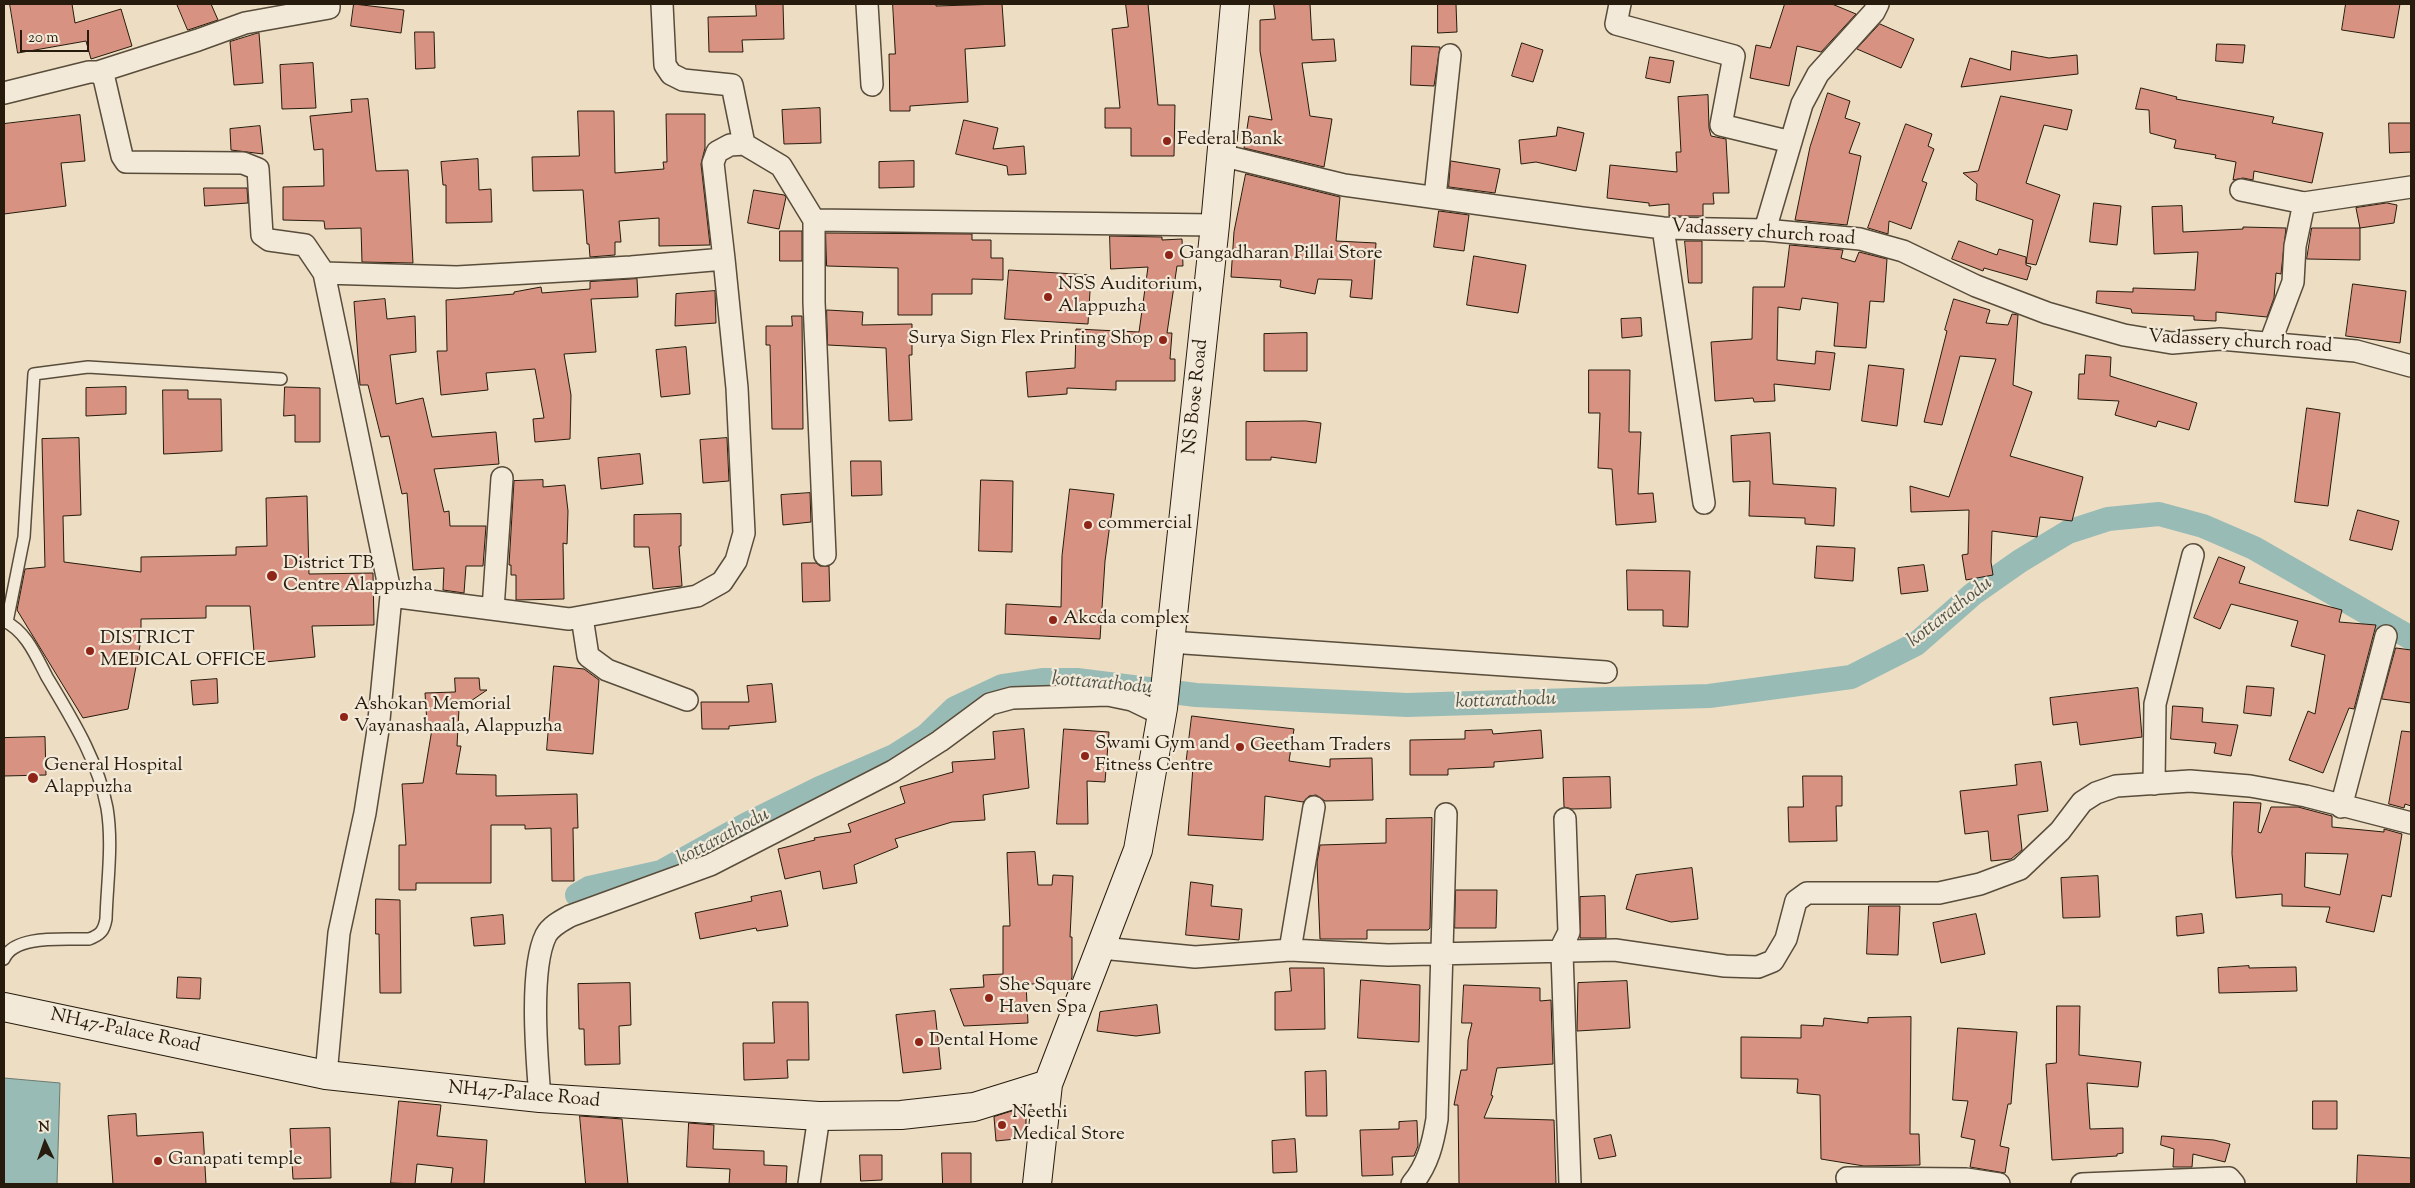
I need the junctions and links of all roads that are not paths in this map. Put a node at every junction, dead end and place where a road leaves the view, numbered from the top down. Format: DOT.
graph roads {
  1 [pos="329,4"];
  2 [pos="662,4"];
  3 [pos="867,4"];
  4 [pos="1235,4"];
  5 [pos="1620,4"];
  6 [pos="1878,4"];
  7 [pos="1450,55"];
  8 [pos="98,72"];
  9 [pos="872,84"];
  10 [pos="4,93"];
  11 [pos="1791,142"];
  12 [pos="744,144"];
  13 [pos="1221,155"];
  14 [pos="2411,187"];
  15 [pos="2241,190"];
  16 [pos="1435,197"];
  17 [pos="2304,203"];
  18 [pos="814,220"];
  19 [pos="1215,225"];
  20 [pos="1663,228"];
  21 [pos="1765,230"];
  22 [pos="724,259"];
  23 [pos="324,273"];
  24 [pos="2270,343"];
  25 [pos="2411,366"];
  26 [pos="281,379"];
  27 [pos="502,478"];
  28 [pos="1704,502"];
  29 [pos="825,555"];
  30 [pos="2193,556"];
  31 [pos="391,596"];
  32 [pos="493,609"];
  33 [pos="582,617"];
  34 [pos="5,621"];
  35 [pos="2386,636"];
  36 [pos="1170,642"];
  37 [pos="1606,672"];
  38 [pos="687,700"];
  39 [pos="1162,711"];
  40 [pos="2154,784"];
  41 [pos="1314,807"];
  42 [pos="2341,807"];
  43 [pos="1446,814"];
  44 [pos="1565,819"];
  45 [pos="2411,823"];
  46 [pos="1101,948"];
  47 [pos="1290,950"];
  48 [pos="1441,952"];
  49 [pos="1561,952"];
  50 [pos="4,959"];
  51 [pos="4,1007"];
  52 [pos="326,1076"];
  53 [pos="1048,1084"];
  54 [pos="540,1098"];
  55 [pos="819,1116"];
  56 [pos="1847,1178"];
  57 [pos="809,1184"];
  58 [pos="1037,1184"];
  59 [pos="1412,1184"];
  60 [pos="1570,1184"];
  61 [pos="1999,1184"];
  62 [pos="2082,1184"];
  63 [pos="2234,1184"];
  1 -- 8 [label="street"];
  2 -- 12 [label="street"];
  3 -- 9 [label="street"];
  4 -- 13 [label="main road, NS Bose Road"];
  5 -- 11 [label="street"];
  6 -- 11 [label="street"];
  7 -- 16 [label="street"];
  8 -- 10 [label="street"];
  8 -- 23 [label="street"];
  11 -- 21 [label="street"];
  12 -- 18 [label="street"];
  12 -- 22 [label="street"];
  13 -- 16 [label="street, Vadassery church road"];
  13 -- 19 [label="main road, NS Bose Road"];
  14 -- 17 [label="street"];
  15 -- 17 [label="street"];
  16 -- 20 [label="street, Vadassery church road"];
  17 -- 24 [label="street"];
  18 -- 19 [label="street"];
  18 -- 29 [label="street"];
  19 -- 36 [label="main road, NS Bose Road"];
  20 -- 21 [label="street, Vadassery church road"];
  20 -- 28 [label="street"];
  21 -- 24 [label="street, Vadassery church road"];
  22 -- 23 [label="street"];
  22 -- 33 [label="street"];
  23 -- 31 [label="street"];
  24 -- 25 [label="street, Vadassery church road"];
  26 -- 34 [label="lane"];
  27 -- 32 [label="street"];
  30 -- 40 [label="street"];
  31 -- 32 [label="street"];
  31 -- 52 [label="street"];
  32 -- 33 [label="street"];
  33 -- 38 [label="street"];
  34 -- 50 [label="lane"];
  35 -- 42 [label="street"];
  36 -- 37 [label="street"];
  36 -- 39 [label="main road, NS Bose Road"];
  39 -- 46 [label="main road, NS Bose Road"];
  39 -- 54 [label="street"];
  40 -- 42 [label="street"];
  40 -- 49 [label="street"];
  41 -- 47 [label="street"];
  42 -- 45 [label="street"];
  43 -- 48 [label="street"];
  44 -- 49 [label="street"];
  46 -- 47 [label="street"];
  46 -- 53 [label="main road, NS Bose Road"];
  47 -- 48 [label="street"];
  48 -- 49 [label="street"];
  48 -- 59 [label="street"];
  49 -- 60 [label="street"];
  51 -- 52 [label="main road, NH47-Palace Road"];
  52 -- 54 [label="main road, NH47-Palace Road"];
  53 -- 55 [label="main road, NH47-Palace Road"];
  53 -- 58 [label="main road, NS Bose Road"];
  54 -- 55 [label="main road, NH47-Palace Road"];
  55 -- 57 [label="street"];
  56 -- 61 [label="street"];
  62 -- 63 [label="street"];
}
